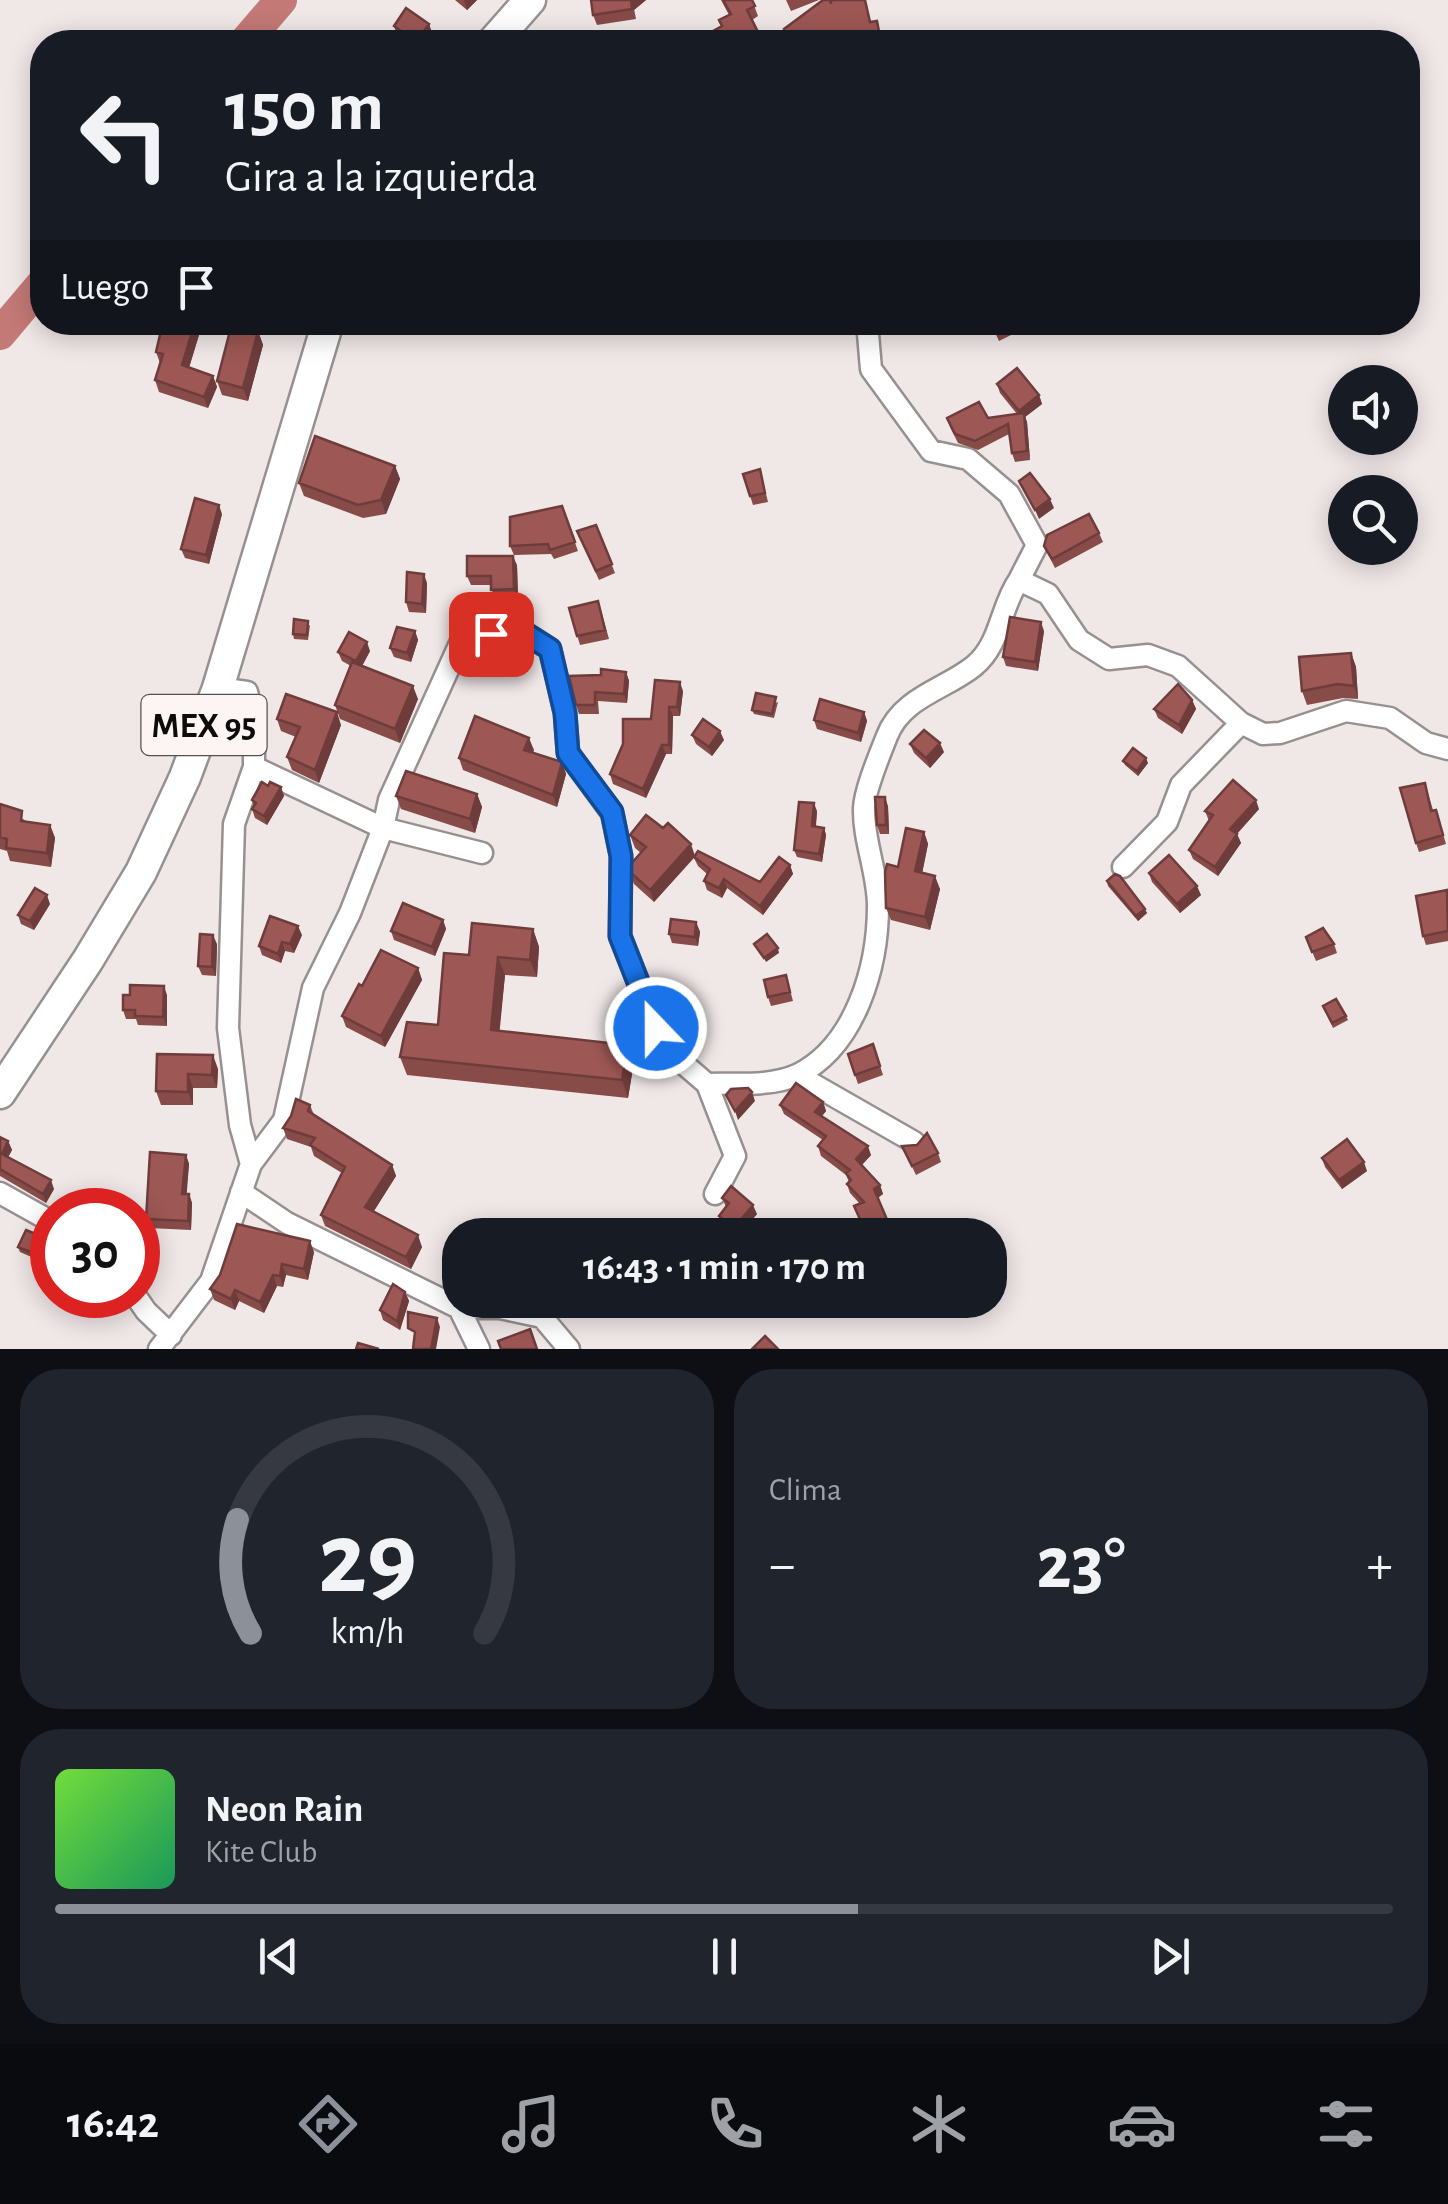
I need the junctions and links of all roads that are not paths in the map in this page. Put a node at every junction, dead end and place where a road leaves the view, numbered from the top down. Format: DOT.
graph roads {
  1 [pos="530,0"];
  2 [pos="504,30"];
  3 [pos="324,335"];
  4 [pos="869,335"];
  5 [pos="1019,580"];
  6 [pos="218,688"];
  7 [pos="1242,723"];
  8 [pos="1447,754"];
  9 [pos="254,766"];
  10 [pos="383,828"];
  11 [pos="482,853"];
  12 [pos="1123,867"];
  13 [pos="798,1074"];
  14 [pos="5,1077"];
  15 [pos="707,1084"];
  16 [pos="914,1142"];
  17 [pos="250,1164"];
  18 [pos="241,1192"];
  19 [pos="716,1194"];
  20 [pos="0,1197"];
  21 [pos="30,1211"];
  22 [pos="442,1300"];
  23 [pos="150,1318"];
  24 [pos="464,1318"];
  25 [pos="542,1318"];
  26 [pos="165,1342"];
  27 [pos="478,1349"];
  28 [pos="569,1349"];
  1 -- 2 [label="main road"];
  3 -- 6 [label="main road, MEX 95"];
  4 -- 5 [label="street"];
  5 -- 7 [label="street"];
  5 -- 13 [label="street"];
  6 -- 9 [label="street"];
  6 -- 14 [label="main road, MEX 95"];
  7 -- 8 [label="street"];
  7 -- 12 [label="street"];
  9 -- 10 [label="street"];
  9 -- 17 [label="street"];
  10 -- 11 [label="street"];
  10 -- 15 [label="street"];
  10 -- 17 [label="street"];
  13 -- 15 [label="street"];
  13 -- 16 [label="street"];
  15 -- 19 [label="street"];
  17 -- 18 [label="street"];
  18 -- 22 [label="street"];
  18 -- 26 [label="street"];
  20 -- 21 [label="street"];
  23 -- 26 [label="street"];
  24 -- 27 [label="street"];
  25 -- 28 [label="street"];
}
